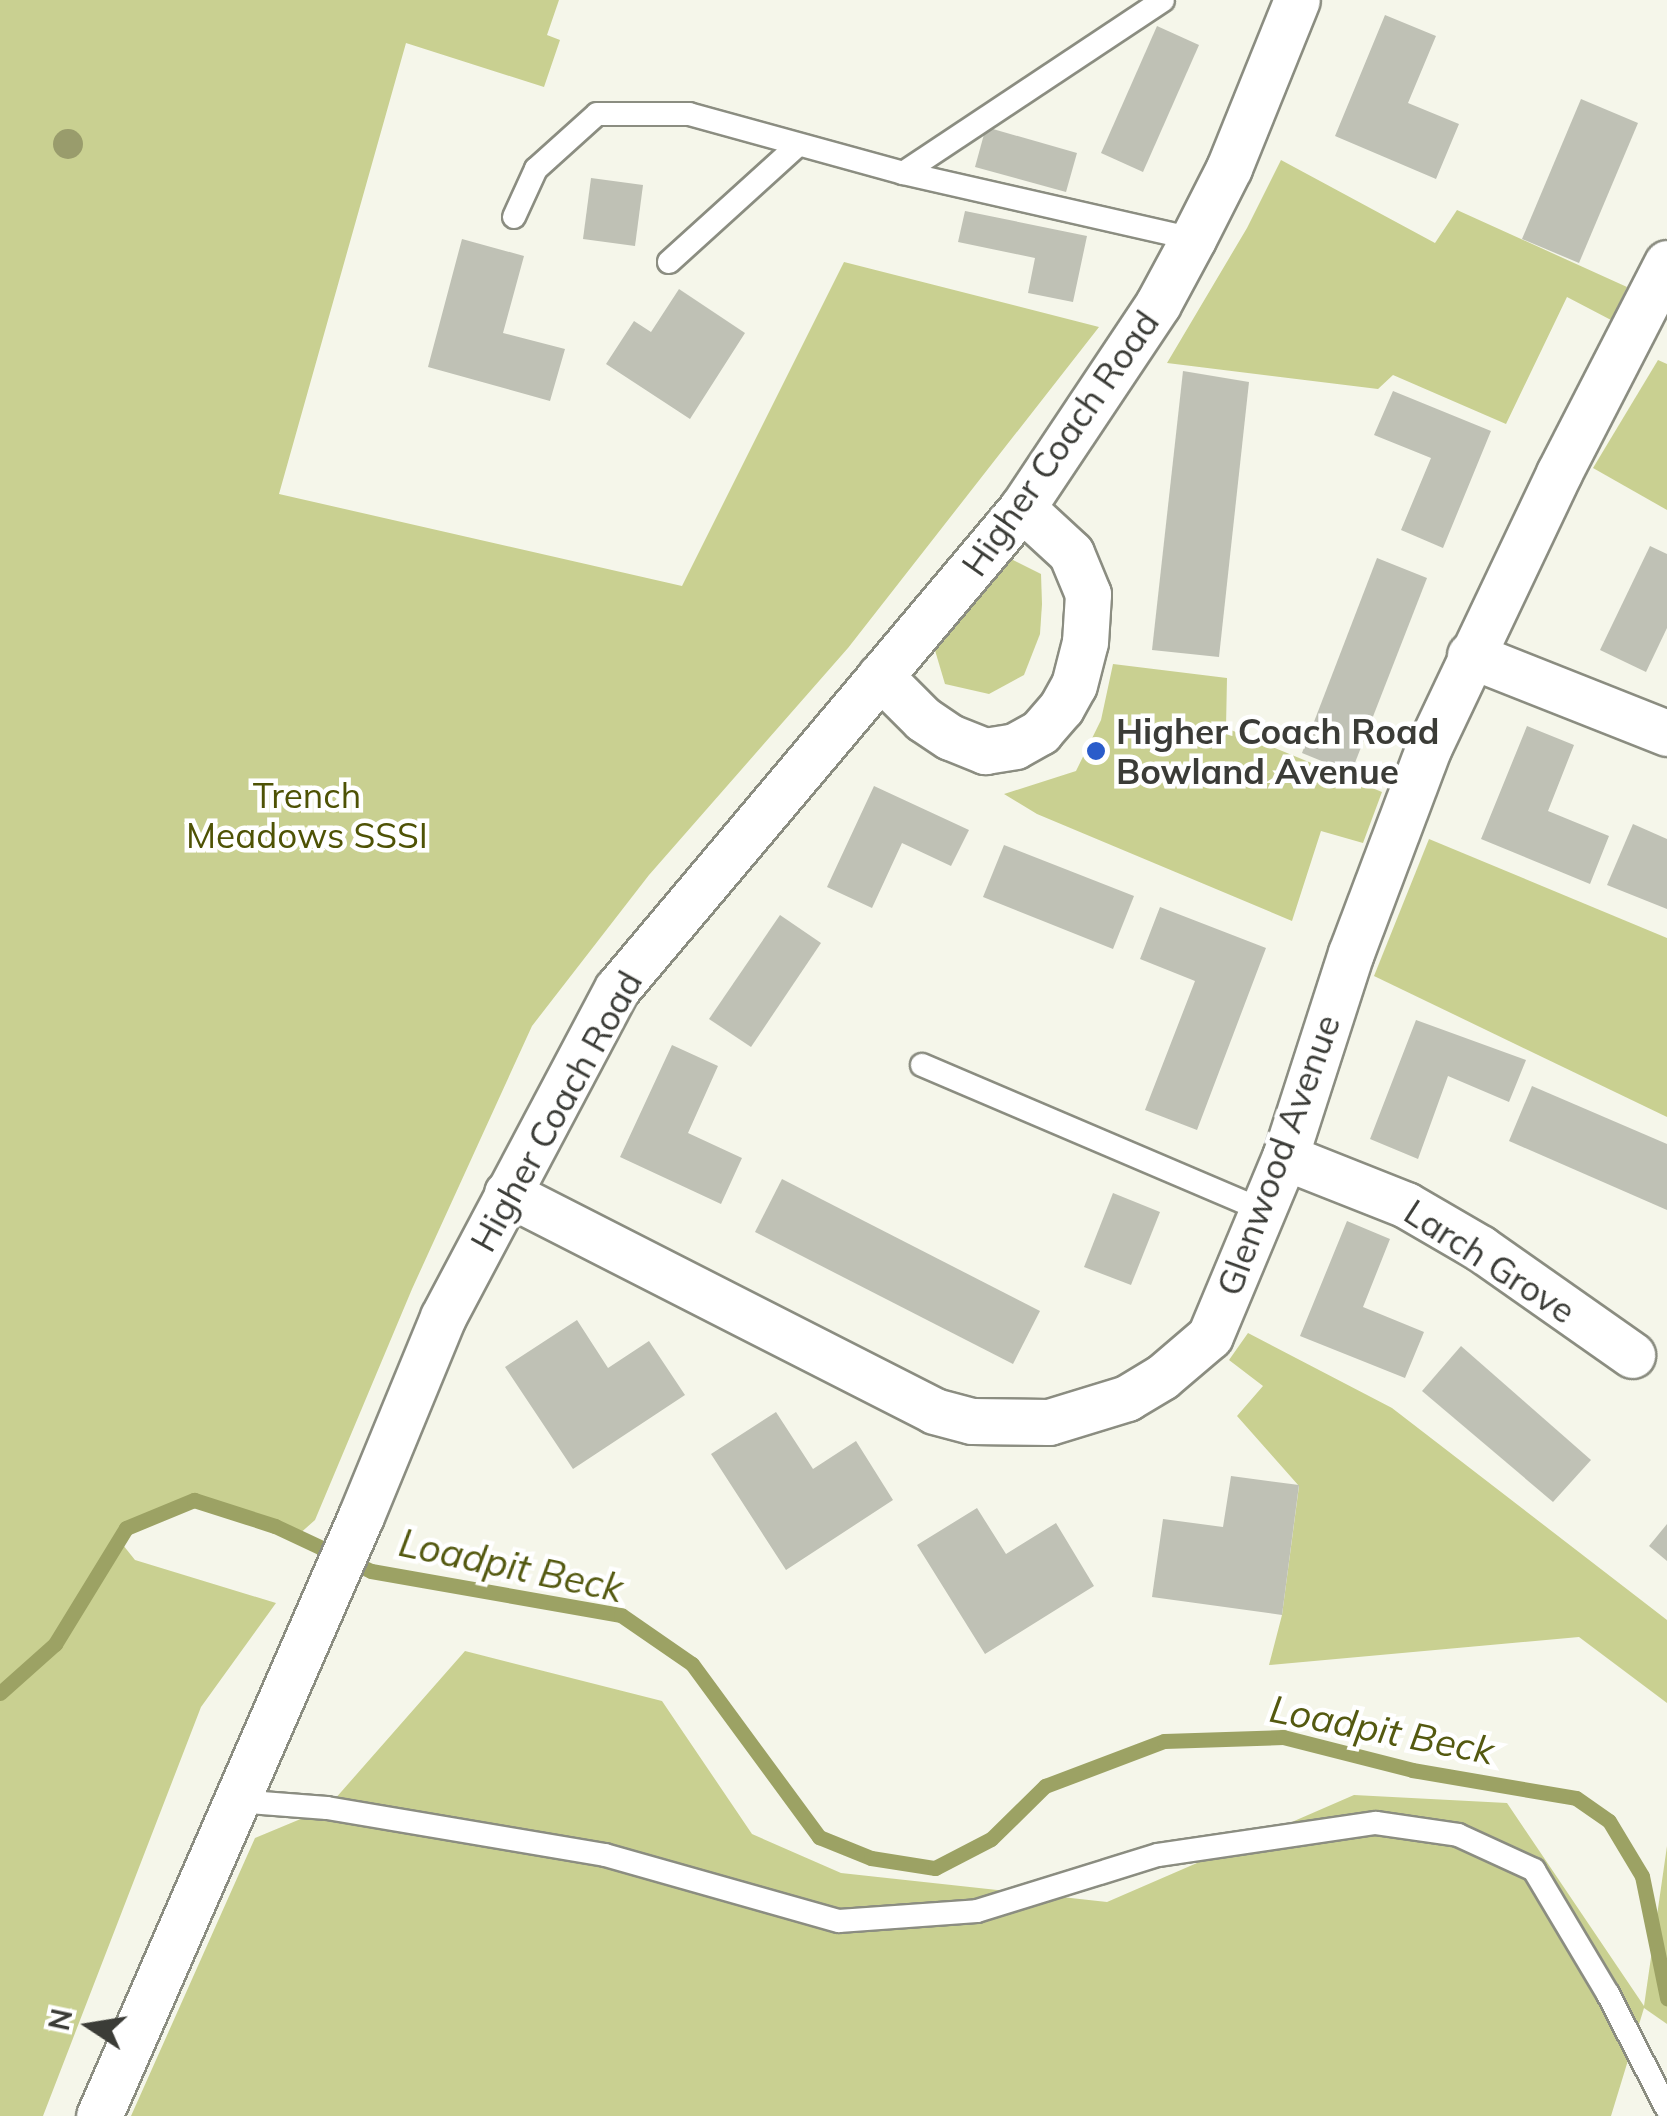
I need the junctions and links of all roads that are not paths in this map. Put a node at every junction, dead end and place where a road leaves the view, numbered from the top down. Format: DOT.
graph roads {
  1 [pos="1163,0"];
  2 [pos="1298,0"];
  3 [pos="798,145"];
  4 [pos="904,172"];
  5 [pos="514,217"];
  6 [pos="1193,240"];
  7 [pos="669,262"];
  8 [pos="1667,263"];
  9 [pos="1022,508"];
  10 [pos="1470,655"];
  11 [pos="880,676"];
  12 [pos="1667,733"];
  13 [pos="922,1065"];
  14 [pos="1285,1157"];
  15 [pos="506,1193"];
  16 [pos="1265,1211"];
  17 [pos="1632,1355"];
  18 [pos="236,1801"];
  19 [pos="1667,2109"];
  20 [pos="99,2116"];
  1 -- 4 [label="lane"];
  2 -- 6 [label="street, Higher Coach Road"];
  3 -- 4 [label="lane"];
  3 -- 5 [label="lane"];
  3 -- 7 [label="lane"];
  4 -- 6 [label="lane"];
  6 -- 9 [label="street, Higher Coach Road"];
  8 -- 10 [label="street, Glenwood Avenue"];
  9 -- 11 [label="street, Higher Coach Road"];
  9 -- 11 [label="street"];
  10 -- 12 [label="street"];
  10 -- 14 [label="street, Glenwood Avenue"];
  11 -- 15 [label="street, Higher Coach Road"];
  13 -- 16 [label="lane"];
  14 -- 16 [label="street, Glenwood Avenue"];
  14 -- 17 [label="street, Larch Grove"];
  15 -- 16 [label="street, Glenwood Avenue"];
  15 -- 18 [label="street, Higher Coach Road"];
  18 -- 19 [label="lane"];
  18 -- 20 [label="street, Higher Coach Road"];
}
